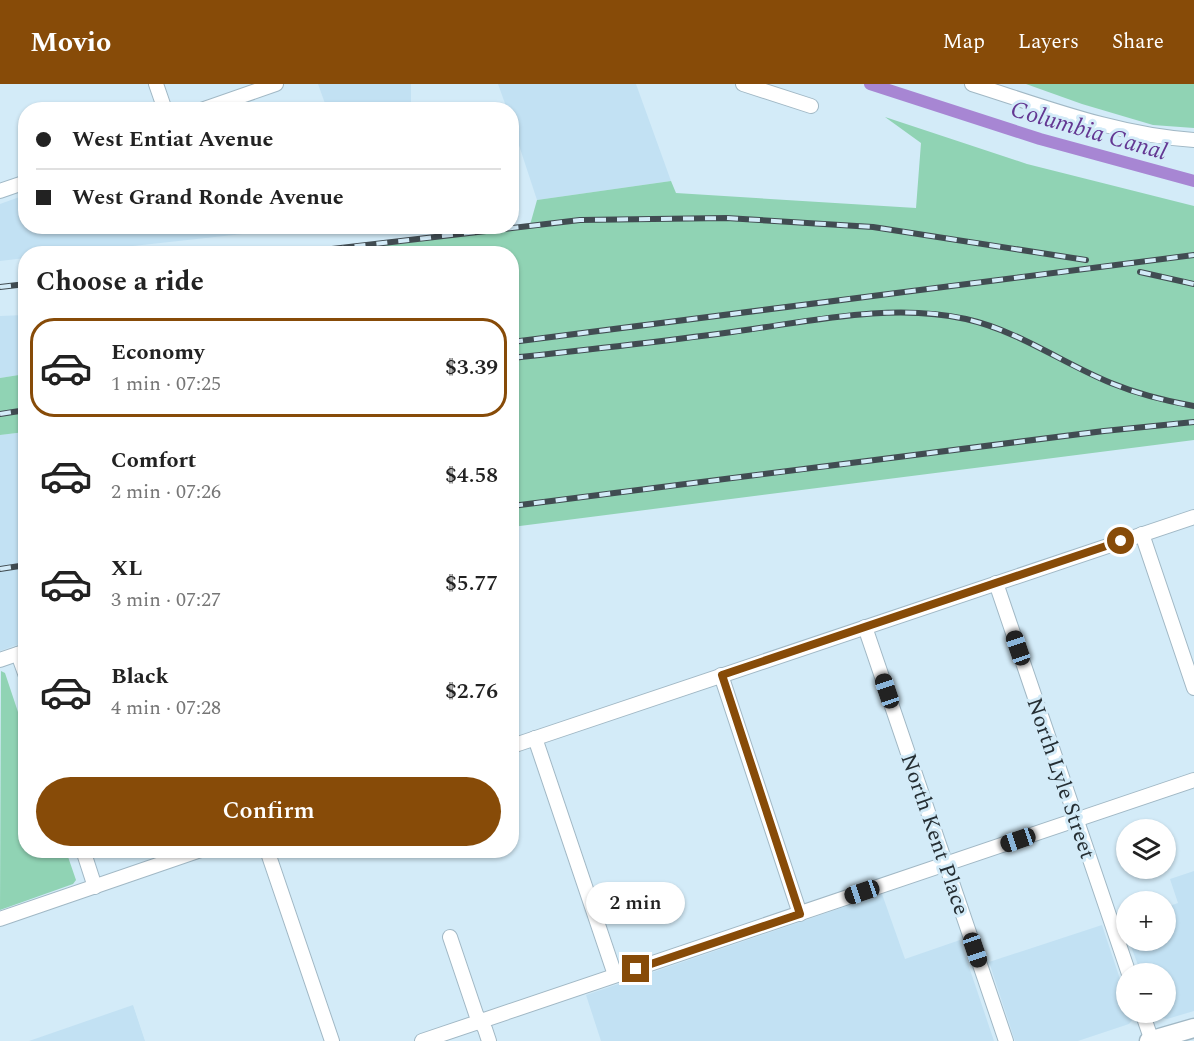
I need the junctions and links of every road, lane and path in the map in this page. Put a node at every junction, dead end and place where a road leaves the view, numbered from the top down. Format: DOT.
graph roads {
  1 [pos="156,84"];
  2 [pos="276,84"];
  3 [pos="743,84"];
  4 [pos="972,84"];
  5 [pos="162,102"];
  6 [pos="224,102"];
  7 [pos="811,106"];
  8 [pos="1194,140"];
  9 [pos="18,185"];
  10 [pos="0,191"];
  11 [pos="1194,517"];
  12 [pos="1142,534"];
  13 [pos="996,583"];
  14 [pos="865,627"];
  15 [pos="18,653"];
  16 [pos="0,660"];
  17 [pos="722,675"];
  18 [pos="1194,688"];
  19 [pos="535,738"];
  20 [pos="519,744"];
  21 [pos="1194,780"];
  22 [pos="1077,820"];
  23 [pos="86,858"];
  24 [pos="178,858"];
  25 [pos="270,858"];
  26 [pos="946,864"];
  27 [pos="95,887"];
  28 [pos="800,914"];
  29 [pos="0,919"];
  30 [pos="450,937"];
  31 [pos="1125,963"];
  32 [pos="615,975"];
  33 [pos="480,1022"];
  34 [pos="1145,1023"];
  35 [pos="1194,1028"];
  36 [pos="332,1041"];
  37 [pos="422,1041"];
  38 [pos="489,1041"];
  39 [pos="1006,1041"];
  40 [pos="1151,1041"];
  1 -- 5 [label="street"];
  2 -- 6 [label="street"];
  3 -- 7 [label="street"];
  4 -- 8 [label="street"];
  9 -- 10 [label="street"];
  11 -- 12 [label="street"];
  12 -- 13 [label="street"];
  12 -- 18 [label="street"];
  13 -- 14 [label="street"];
  13 -- 22 [label="street, North Lyle Street"];
  14 -- 17 [label="street"];
  14 -- 26 [label="street, North Kent Place"];
  15 -- 16 [label="street"];
  17 -- 19 [label="street"];
  17 -- 28 [label="street"];
  19 -- 20 [label="street"];
  19 -- 32 [label="street"];
  21 -- 22 [label="street"];
  22 -- 26 [label="street"];
  22 -- 31 [label="street, North Lyle Street"];
  23 -- 27 [label="street"];
  24 -- 27 [label="street"];
  25 -- 36 [label="street"];
  26 -- 28 [label="street"];
  26 -- 39 [label="street, North Kent Place"];
  27 -- 29 [label="street"];
  28 -- 32 [label="street"];
  30 -- 33 [label="street"];
  32 -- 33 [label="street"];
  33 -- 37 [label="street"];
  33 -- 38 [label="street"];
  34 -- 40 [label="street"];
  35 -- 40 [label="main road"];
}
